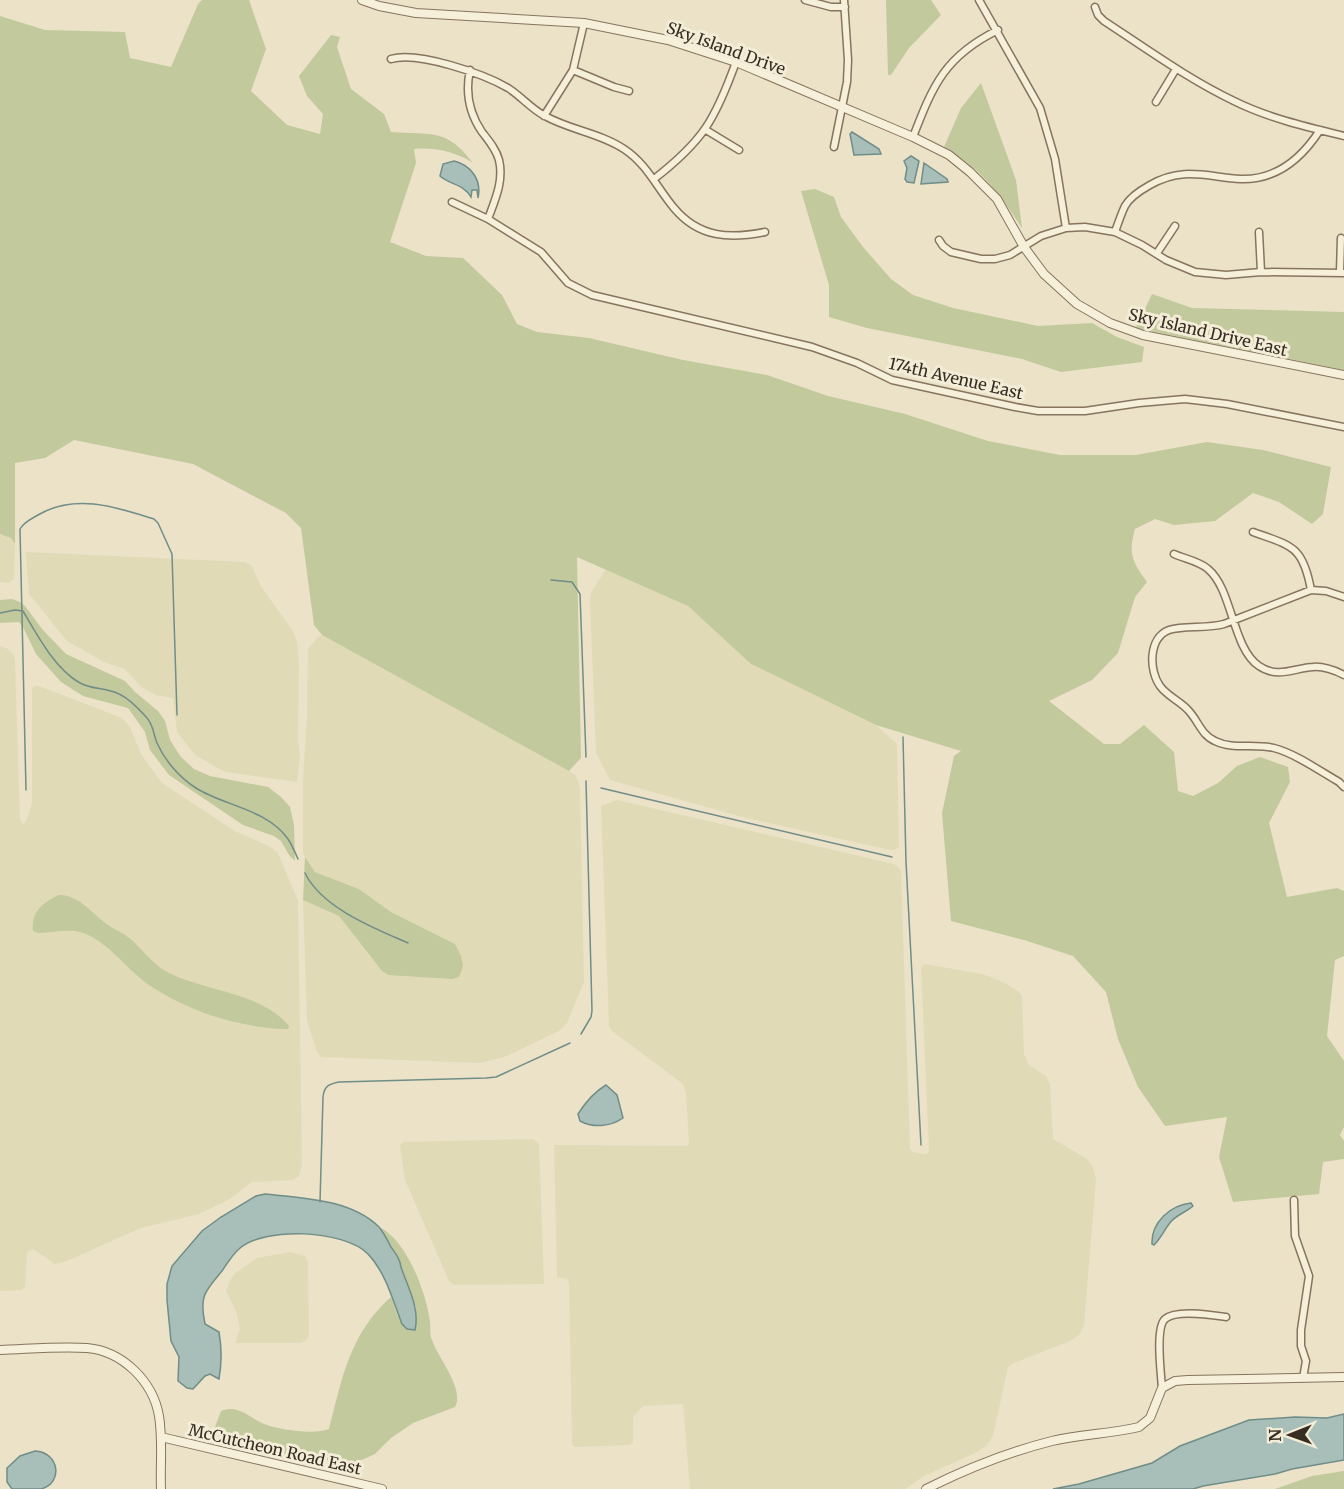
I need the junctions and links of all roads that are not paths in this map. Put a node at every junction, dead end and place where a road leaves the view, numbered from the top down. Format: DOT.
graph roads {
  1 [pos="362,0"];
  2 [pos="805,0"];
  3 [pos="979,0"];
  4 [pos="844,4"];
  5 [pos="1095,7"];
  6 [pos="584,23"];
  7 [pos="998,30"];
  8 [pos="391,59"];
  9 [pos="736,62"];
  10 [pos="1176,69"];
  11 [pos="470,70"];
  12 [pos="573,70"];
  13 [pos="629,91"];
  14 [pos="1156,102"];
  15 [pos="841,108"];
  16 [pos="544,116"];
  17 [pos="706,130"];
  18 [pos="1320,130"];
  19 [pos="1344,136"];
  20 [pos="912,137"];
  21 [pos="834,147"];
  22 [pos="739,150"];
  23 [pos="654,179"];
  24 [pos="452,202"];
  25 [pos="488,219"];
  26 [pos="1175,226"];
  27 [pos="1066,228"];
  28 [pos="765,232"];
  29 [pos="1115,232"];
  30 [pos="1259,232"];
  31 [pos="1341,238"];
  32 [pos="939,240"];
  33 [pos="1024,247"];
  34 [pos="1157,253"];
  35 [pos="1261,272"];
  36 [pos="1342,272"];
  37 [pos="1344,375"];
  38 [pos="1344,427"];
  39 [pos="1254,532"];
  40 [pos="1174,554"];
  41 [pos="1311,590"];
  42 [pos="1344,597"];
  43 [pos="1234,621"];
  44 [pos="1344,675"];
  45 [pos="1344,788"];
  46 [pos="1294,1200"];
  47 [pos="1226,1317"];
  48 [pos="0,1350"];
  49 [pos="1344,1377"];
  50 [pos="1303,1378"];
  51 [pos="1162,1388"];
  52 [pos="161,1437"];
  53 [pos="161,1489"];
  54 [pos="382,1489"];
  55 [pos="926,1489"];
  1 -- 6 [label="street, Sky Island Drive"];
  2 -- 4 [label="street"];
  3 -- 7 [label="street"];
  4 -- 15 [label="street"];
  5 -- 10 [label="street"];
  6 -- 9 [label="street, Sky Island Drive"];
  6 -- 12 [label="street"];
  7 -- 20 [label="street"];
  7 -- 27 [label="street"];
  8 -- 11 [label="street"];
  9 -- 15 [label="street, Sky Island Drive"];
  9 -- 17 [label="street"];
  10 -- 14 [label="street"];
  10 -- 18 [label="street"];
  11 -- 16 [label="street"];
  11 -- 25 [label="street"];
  12 -- 13 [label="street"];
  12 -- 16 [label="street"];
  15 -- 20 [label="street, Sky Island Drive"];
  15 -- 21 [label="street"];
  16 -- 23 [label="street"];
  17 -- 22 [label="street"];
  17 -- 23 [label="street"];
  18 -- 19 [label="street"];
  18 -- 29 [label="street"];
  20 -- 33 [label="street, Sky Island Drive"];
  23 -- 28 [label="street"];
  24 -- 25 [label="street, 174th Avenue East"];
  25 -- 38 [label="street, 174th Avenue East"];
  26 -- 34 [label="street"];
  27 -- 29 [label="street"];
  27 -- 33 [label="street"];
  29 -- 34 [label="street"];
  30 -- 35 [label="street"];
  31 -- 36 [label="street"];
  32 -- 33 [label="street"];
  33 -- 37 [label="street, Sky Island Drive East"];
  34 -- 35 [label="street"];
  35 -- 36 [label="street"];
  39 -- 41 [label="street"];
  40 -- 43 [label="street"];
  41 -- 42 [label="street"];
  41 -- 43 [label="street"];
  43 -- 44 [label="street"];
  43 -- 45 [label="street"];
  46 -- 50 [label="street"];
  47 -- 51 [label="street"];
  48 -- 52 [label="street"];
  49 -- 50 [label="street"];
  50 -- 51 [label="street"];
  51 -- 55 [label="street"];
  52 -- 53 [label="street"];
  52 -- 54 [label="street, McCutcheon Road East"];
}
